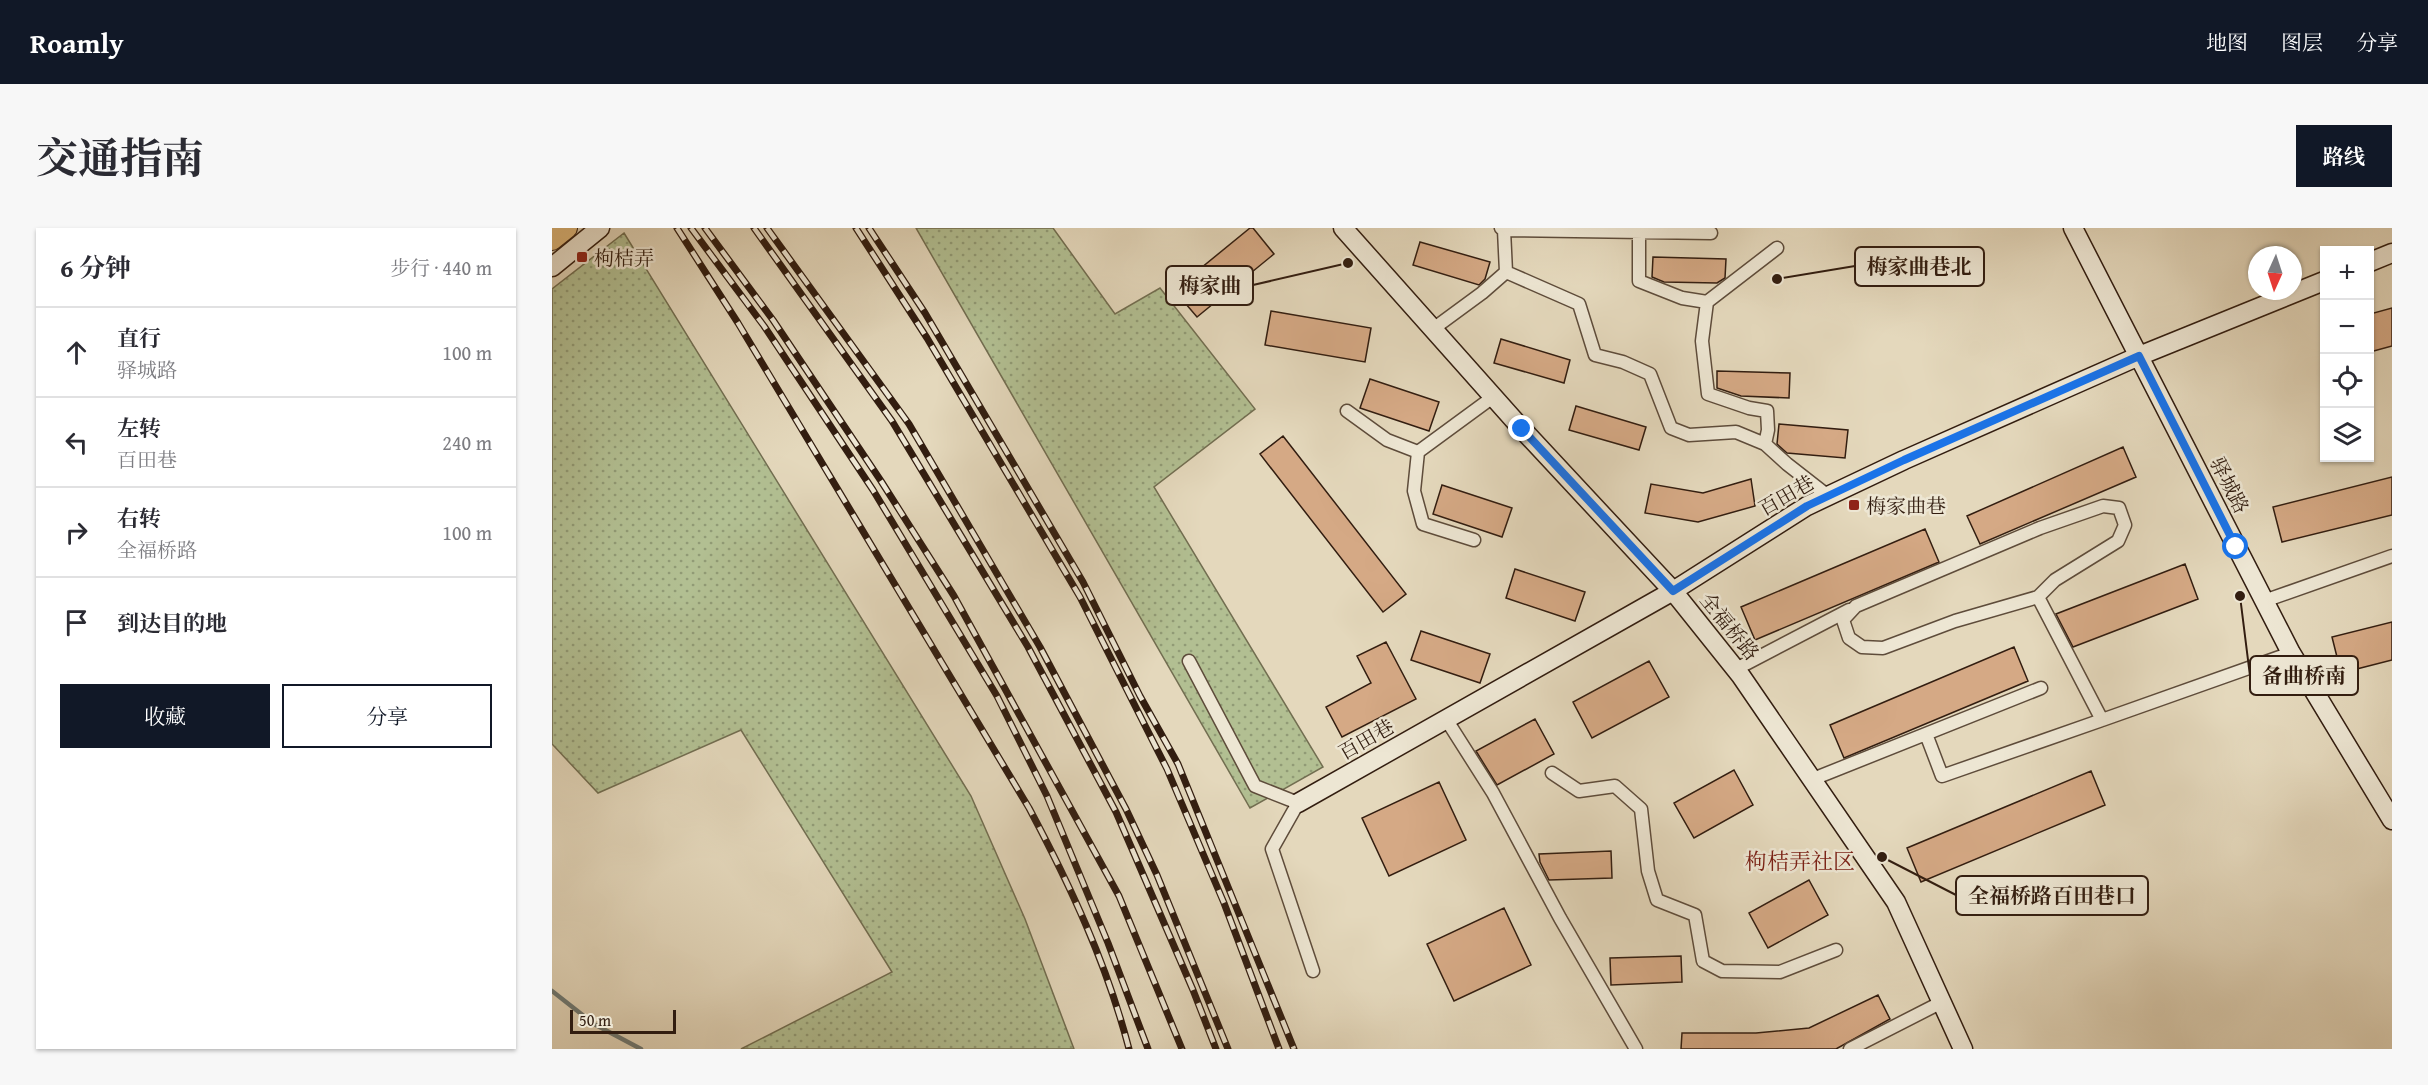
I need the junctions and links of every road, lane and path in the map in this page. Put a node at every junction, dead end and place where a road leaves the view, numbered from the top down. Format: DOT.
graph roads {
  1 [pos="567,228"];
  2 [pos="600,228"];
  3 [pos="1343,228"];
  4 [pos="2073,228"];
  5 [pos="1503,229"];
  6 [pos="1681,230"];
  7 [pos="1639,232"];
  8 [pos="1712,233"];
  9 [pos="552,240"];
  10 [pos="1778,248"];
  11 [pos="2392,253"];
  12 [pos="2374,260"];
  13 [pos="552,267"];
  14 [pos="1506,272"];
  15 [pos="2320,282"];
  16 [pos="1707,302"];
  17 [pos="1433,329"];
  18 [pos="2139,356"];
  19 [pos="1493,397"];
  20 [pos="1347,411"];
  21 [pos="1765,444"];
  22 [pos="1418,452"];
  23 [pos="1828,496"];
  24 [pos="1474,540"];
  25 [pos="2392,556"];
  26 [pos="1673,591"];
  27 [pos="2038,597"];
  28 [pos="2264,601"];
  29 [pos="1856,606"];
  30 [pos="2291,653"];
  31 [pos="1189,661"];
  32 [pos="1736,669"];
  33 [pos="2041,688"];
  34 [pos="1446,719"];
  35 [pos="2102,720"];
  36 [pos="1926,734"];
  37 [pos="1551,773"];
  38 [pos="1813,779"];
  39 [pos="1298,803"];
  40 [pos="2392,820"];
  41 [pos="1836,950"];
  42 [pos="1313,971"];
  43 [pos="1942,1002"];
  44 [pos="1636,1049"];
  45 [pos="1850,1049"];
  46 [pos="1963,1049"];
  1 -- 9 [label="main road"];
  2 -- 13 [label="street"];
  3 -- 17 [label="street, 全福桥路"];
  4 -- 18 [label="street, 驿城路"];
  5 -- 7 [label="street"];
  5 -- 14 [label="street"];
  6 -- 7 [label="street"];
  6 -- 8 [label="street"];
  7 -- 16 [label="street"];
  10 -- 16 [label="street"];
  11 -- 12 [label="street"];
  14 -- 17 [label="street"];
  14 -- 21 [label="street"];
  15 -- 18 [label="street, 百田巷"];
  16 -- 21 [label="street"];
  17 -- 19 [label="street, 全福桥路"];
  18 -- 23 [label="street, 百田巷"];
  18 -- 28 [label="street, 驿城路"];
  19 -- 22 [label="street"];
  19 -- 26 [label="street, 全福桥路"];
  20 -- 22 [label="street"];
  21 -- 23 [label="street"];
  22 -- 24 [label="street"];
  23 -- 26 [label="street, 百田巷"];
  25 -- 28 [label="street"];
  26 -- 32 [label="street, 全福桥路"];
  26 -- 34 [label="street, 百田巷"];
  27 -- 29 [label="street"];
  27 -- 29 [label="street"];
  27 -- 35 [label="street"];
  28 -- 30 [label="street, 驿城路"];
  29 -- 32 [label="street"];
  30 -- 35 [label="street"];
  30 -- 40 [label="street, 驿城路"];
  31 -- 39 [label="street"];
  32 -- 38 [label="street, 全福桥路"];
  33 -- 36 [label="street"];
  34 -- 39 [label="street, 百田巷"];
  34 -- 44 [label="street"];
  35 -- 36 [label="street"];
  36 -- 38 [label="street"];
  37 -- 41 [label="street"];
  38 -- 43 [label="street, 全福桥路"];
  39 -- 42 [label="street"];
  43 -- 45 [label="street"];
  43 -- 46 [label="street, 全福桥路"];
}
